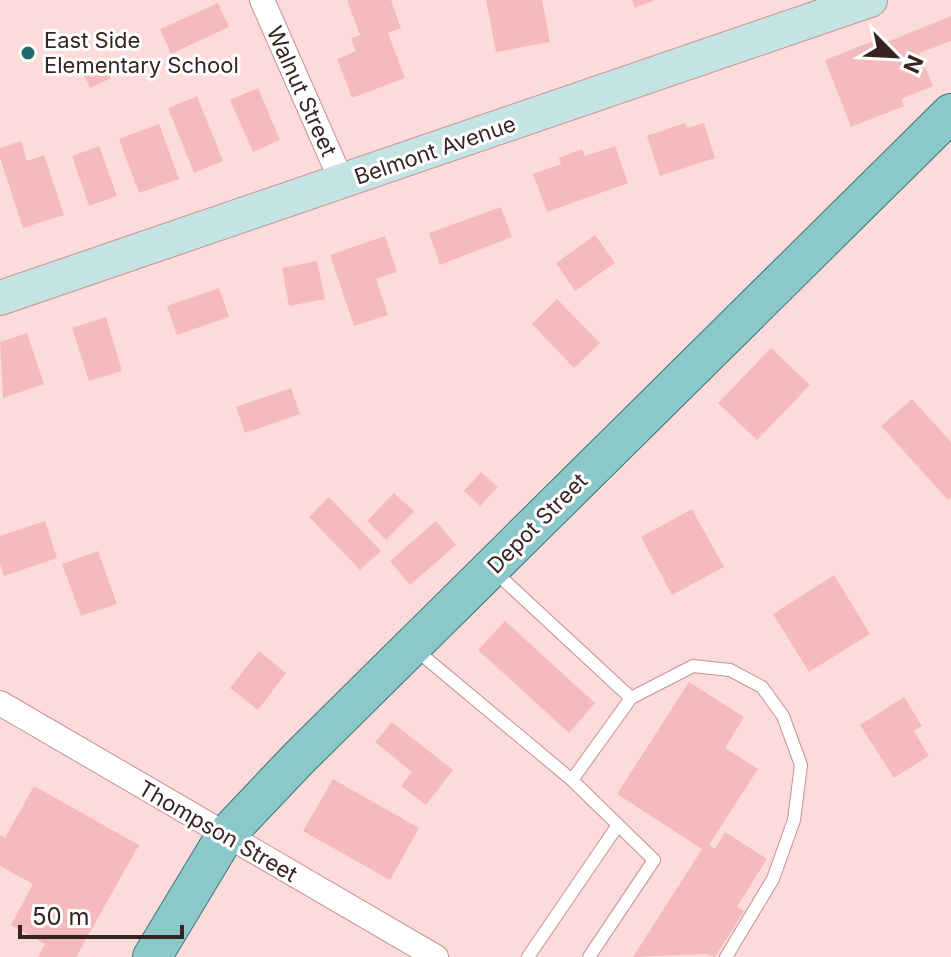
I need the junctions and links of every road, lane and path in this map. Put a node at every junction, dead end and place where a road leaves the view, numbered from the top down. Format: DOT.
graph roads {
  1 [pos="262,0"];
  2 [pos="870,0"];
  3 [pos="951,113"];
  4 [pos="342,182"];
  5 [pos="0,298"];
  6 [pos="491,568"];
  7 [pos="412,646"];
  8 [pos="631,698"];
  9 [pos="0,703"];
  10 [pos="572,780"];
  11 [pos="618,825"];
  12 [pos="225,836"];
  13 [pos="152,957"];
  14 [pos="436,957"];
  15 [pos="528,957"];
  16 [pos="589,957"];
  17 [pos="726,957"];
  1 -- 4 [label="street, Walnut Street"];
  2 -- 4 [label="main road, Belmont Avenue"];
  3 -- 6 [label="main road, Depot Street"];
  4 -- 5 [label="main road, Belmont Avenue"];
  6 -- 7 [label="main road, Depot Street"];
  6 -- 8 [label="lane"];
  7 -- 10 [label="lane"];
  7 -- 12 [label="main road, Depot Street"];
  8 -- 10 [label="lane"];
  8 -- 17 [label="lane"];
  9 -- 12 [label="street, Thompson Street"];
  10 -- 11 [label="lane"];
  11 -- 15 [label="lane"];
  11 -- 16 [label="lane"];
  12 -- 13 [label="main road, Depot Street"];
  12 -- 14 [label="street, Thompson Street"];
}
